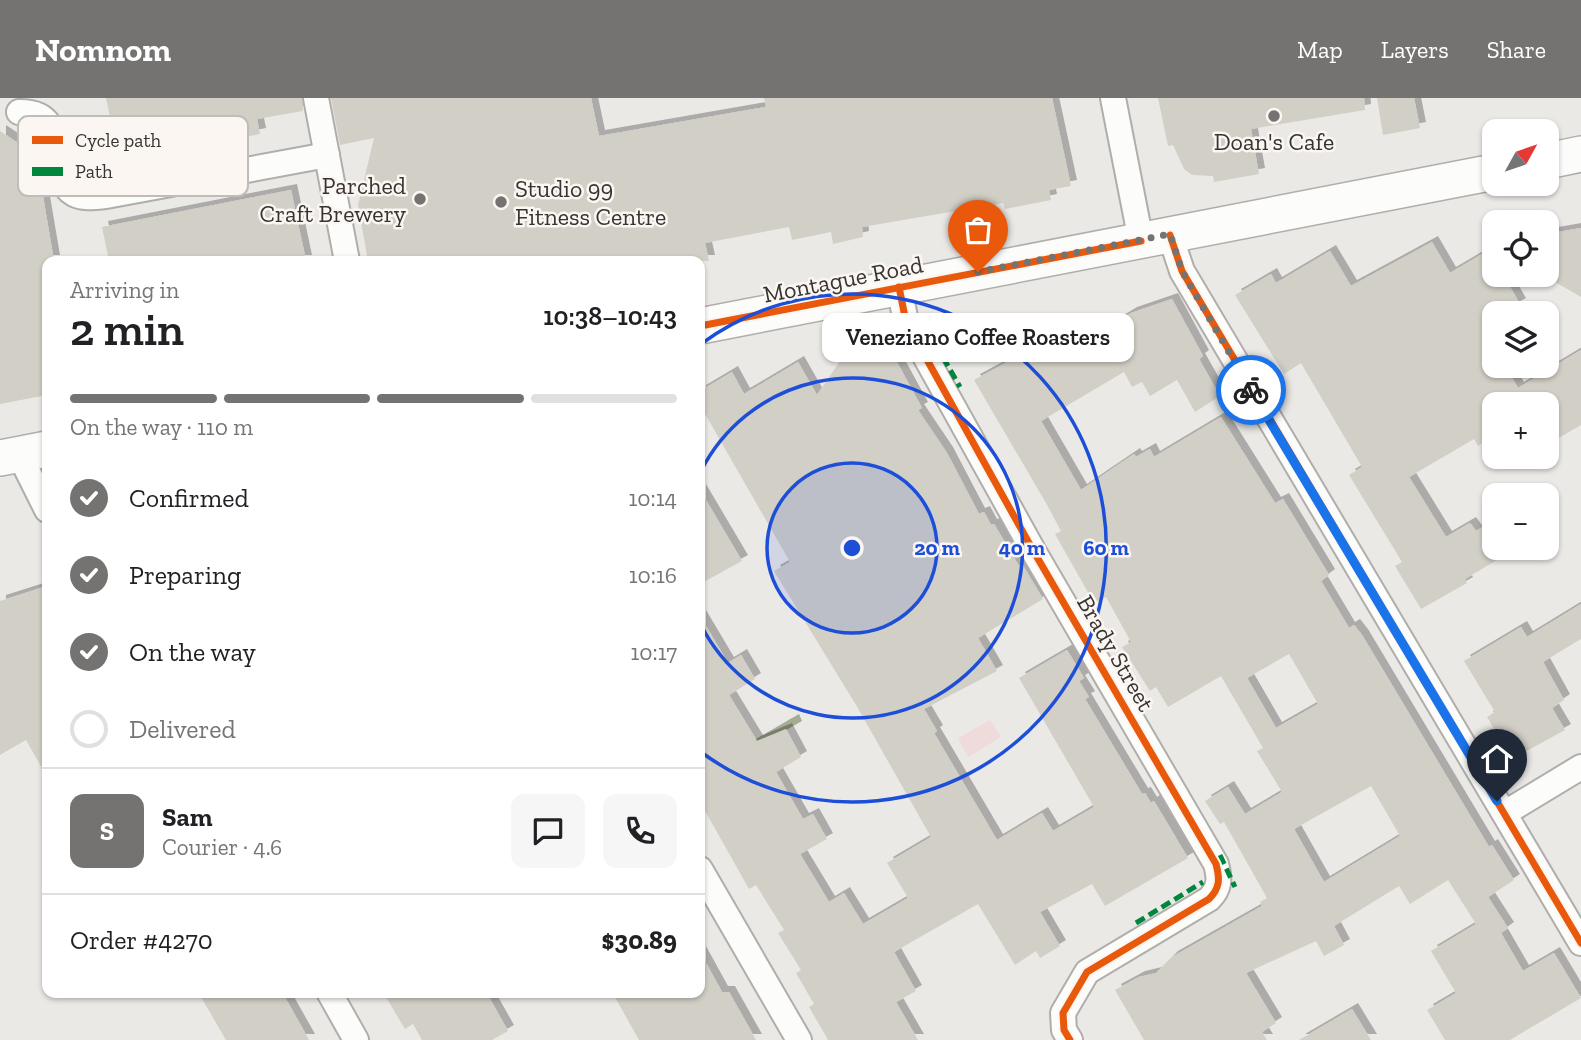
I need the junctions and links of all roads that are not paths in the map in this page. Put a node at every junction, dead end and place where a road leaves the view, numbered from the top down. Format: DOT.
graph roads {
  1 [pos="316,98"];
  2 [pos="1114,98"];
  3 [pos="19,112"];
  4 [pos="40,116"];
  5 [pos="1581,154"];
  6 [pos="327,155"];
  7 [pos="1559,159"];
  8 [pos="248,170"];
  9 [pos="1482,174"];
  10 [pos="82,196"];
  11 [pos="106,196"];
  12 [pos="1156,237"];
  13 [pos="346,256"];
  14 [pos="899,287"];
  15 [pos="705,325"];
  16 [pos="22,454"];
  17 [pos="42,499"];
  18 [pos="1581,767"];
  19 [pos="1505,813"];
  20 [pos="705,878"];
  21 [pos="1581,943"];
  22 [pos="332,998"];
  23 [pos="356,1040"];
  24 [pos="799,1040"];
  25 [pos="1070,1040"];
  1 -- 6 [label="street"];
  2 -- 12 [label="street"];
  3 -- 4 [label="street"];
  5 -- 7 [label="street"];
  6 -- 8 [label="street"];
  6 -- 13 [label="street"];
  9 -- 12 [label="street, Montague Road"];
  10 -- 11 [label="street"];
  12 -- 14 [label="street, Montague Road"];
  12 -- 19 [label="street"];
  14 -- 15 [label="street, Montague Road"];
  14 -- 25 [label="street, Brady Street"];
  16 -- 17 [label="street"];
  18 -- 19 [label="street"];
  19 -- 21 [label="street"];
  20 -- 24 [label="street"];
  22 -- 23 [label="street"];
}
